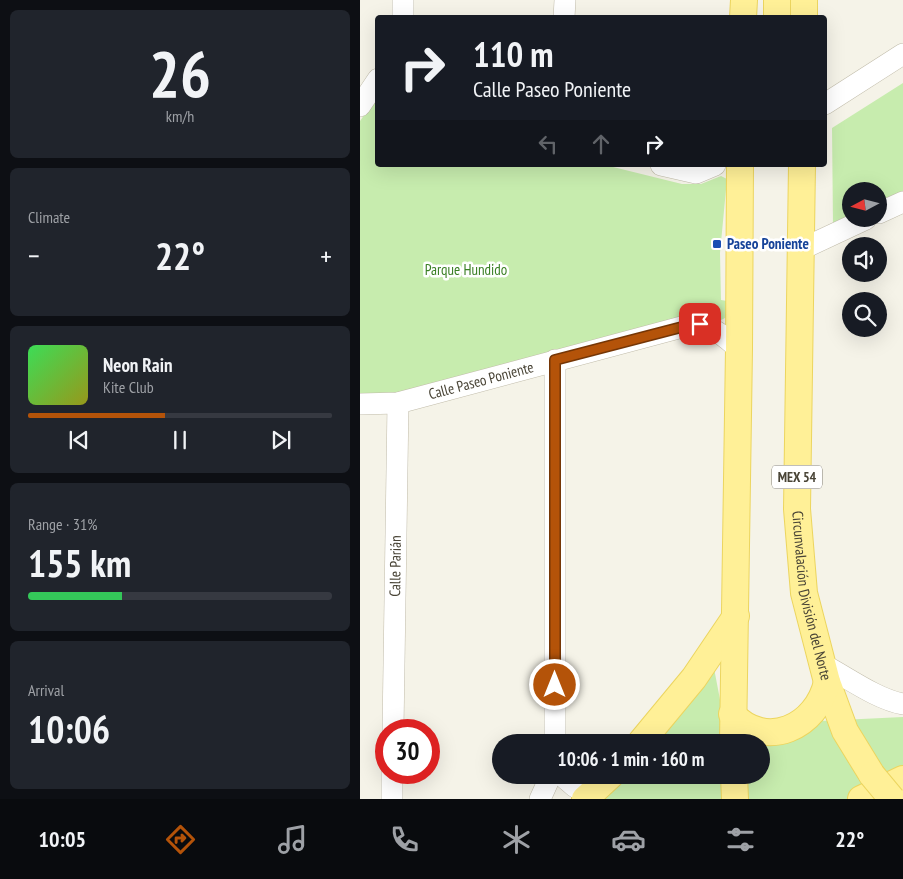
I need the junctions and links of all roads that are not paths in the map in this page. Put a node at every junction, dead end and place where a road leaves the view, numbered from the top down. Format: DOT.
graph roads {
  1 [pos="403,0"];
  2 [pos="565,0"];
  3 [pos="744,0"];
  4 [pos="777,0"];
  5 [pos="804,0"];
  6 [pos="403,15"];
  7 [pos="564,15"];
  8 [pos="744,15"];
  9 [pos="777,15"];
  10 [pos="804,15"];
  11 [pos="903,54"];
  12 [pos="375,84"];
  13 [pos="827,103"];
  14 [pos="360,106"];
  15 [pos="669,167"];
  16 [pos="710,167"];
  17 [pos="740,167"];
  18 [pos="786,167"];
  19 [pos="802,167"];
  20 [pos="903,202"];
  21 [pos="888,209"];
  22 [pos="847,228"];
  23 [pos="802,249"];
  24 [pos="740,349"];
  25 [pos="555,360"];
  26 [pos="398,402"];
  27 [pos="360,404"];
  28 [pos="736,616"];
  29 [pos="824,673"];
  30 [pos="903,704"];
  31 [pos="732,714"];
  32 [pos="393,719"];
  33 [pos="555,734"];
  34 [pos="648,734"];
  35 [pos="733,734"];
  36 [pos="903,779"];
  37 [pos="392,784"];
  38 [pos="547,784"];
  39 [pos="572,784"];
  40 [pos="734,784"];
  41 [pos="599,787"];
  42 [pos="392,799"];
  43 [pos="540,799"];
  44 [pos="735,799"];
  45 [pos="861,799"];
  46 [pos="892,799"];
  1 -- 6 [label="street"];
  2 -- 7 [label="street"];
  3 -- 8 [label="main road"];
  4 -- 9 [label="main road"];
  5 -- 10 [label="main road"];
  11 -- 13 [label="street"];
  12 -- 14 [label="street"];
  15 -- 16 [label="street"];
  17 -- 24 [label="main road"];
  18 -- 23 [label="main road"];
  19 -- 23 [label="main road, Circunvalación División del Norte / MEX 54"];
  20 -- 21 [label="street"];
  22 -- 23 [label="street"];
  23 -- 29 [label="main road, Circunvalación División del Norte / MEX 54"];
  24 -- 25 [label="street, Calle Paseo Poniente"];
  24 -- 28 [label="main road"];
  25 -- 26 [label="street, Calle Paseo Poniente"];
  25 -- 33 [label="street"];
  26 -- 27 [label="street, Calle Paseo Poniente"];
  26 -- 32 [label="street, Calle Parián"];
  28 -- 31 [label="main road"];
  28 -- 34 [label="main road"];
  29 -- 30 [label="street"];
  29 -- 31 [label="main road"];
  29 -- 46 [label="main road, Circunvalación División del Norte / MEX 54, bridge"];
  31 -- 35 [label="main road"];
  36 -- 45 [label="main road"];
  37 -- 42 [label="street"];
  38 -- 43 [label="street"];
  39 -- 41 [label="street"];
  40 -- 44 [label="main road"];
}
